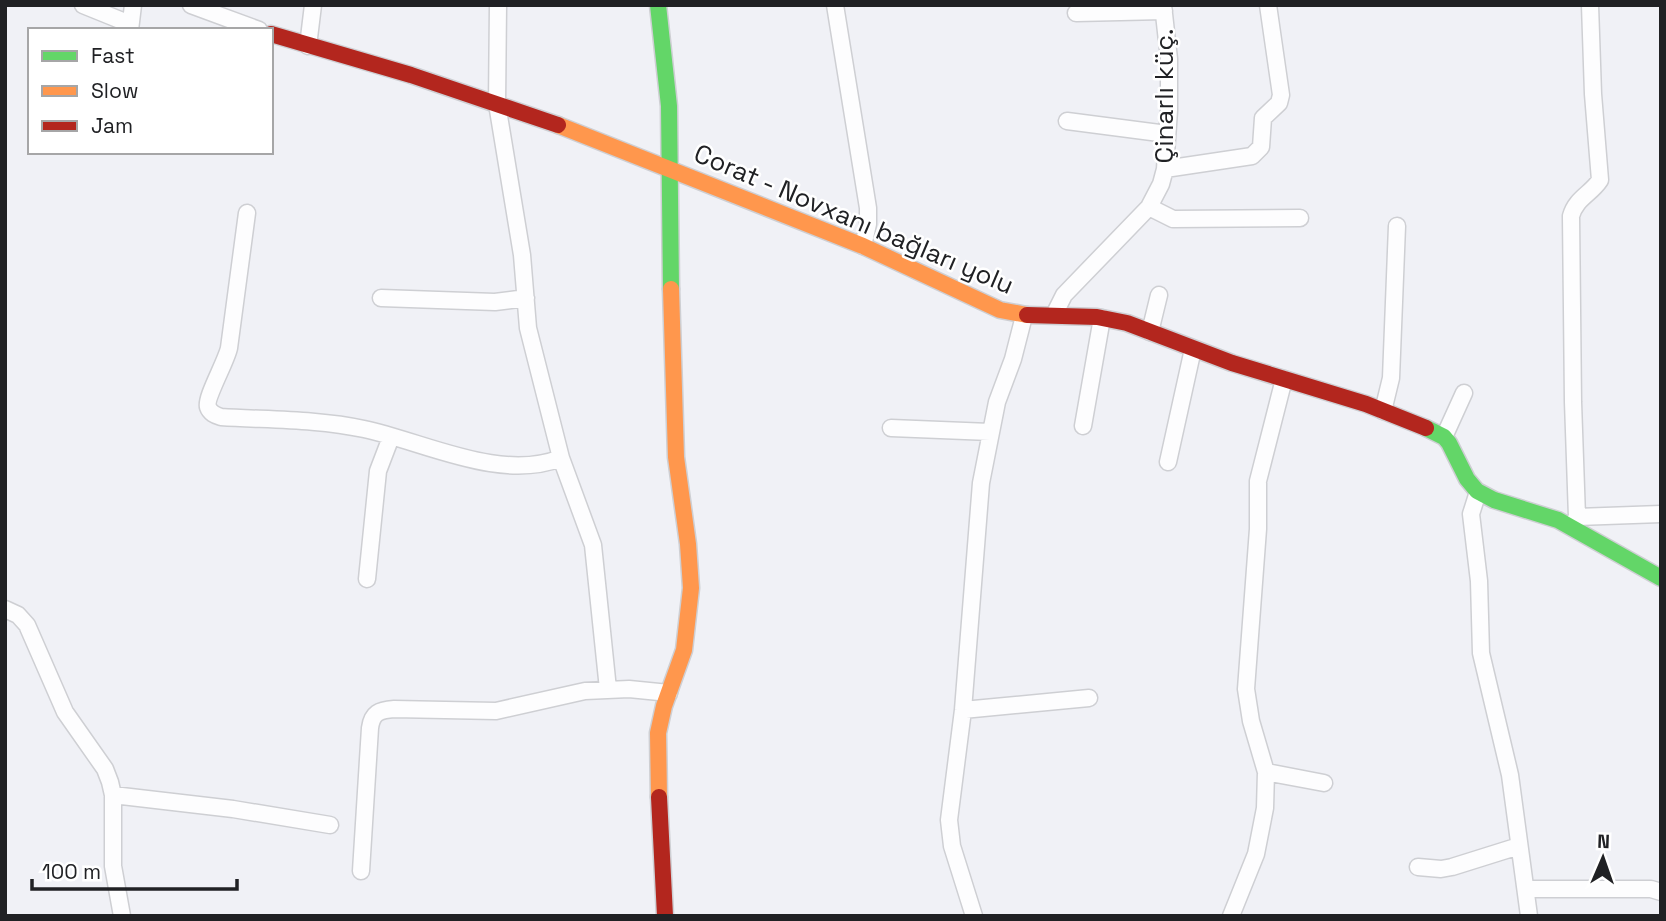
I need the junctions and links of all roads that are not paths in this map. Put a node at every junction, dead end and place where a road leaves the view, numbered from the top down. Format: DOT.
graph roads {
  1 [pos="83,5"];
  2 [pos="133,5"];
  3 [pos="191,5"];
  4 [pos="313,5"];
  5 [pos="498,5"];
  6 [pos="658,5"];
  7 [pos="835,5"];
  8 [pos="1268,5"];
  9 [pos="1590,5"];
  10 [pos="1163,8"];
  11 [pos="1076,13"];
  12 [pos="130,27"];
  13 [pos="254,28"];
  14 [pos="273,35"];
  15 [pos="308,46"];
  16 [pos="497,104"];
  17 [pos="1067,121"];
  18 [pos="1167,134"];
  19 [pos="671,168"];
  20 [pos="1165,169"];
  21 [pos="1149,208"];
  22 [pos="247,213"];
  23 [pos="1300,218"];
  24 [pos="1397,226"];
  25 [pos="863,246"];
  26 [pos="1159,295"];
  27 [pos="381,298"];
  28 [pos="526,298"];
  29 [pos="1054,315"];
  30 [pos="1024,316"];
  31 [pos="1101,318"];
  32 [pos="1150,332"];
  33 [pos="1193,349"];
  34 [pos="1284,380"];
  35 [pos="1464,393"];
  36 [pos="1383,411"];
  37 [pos="1083,426"];
  38 [pos="891,428"];
  39 [pos="990,432"];
  40 [pos="391,437"];
  41 [pos="1444,437"];
  42 [pos="561,458"];
  43 [pos="1168,462"];
  44 [pos="1478,492"];
  45 [pos="1661,514"];
  46 [pos="1574,522"];
  47 [pos="1661,578"];
  48 [pos="368,579"];
  49 [pos="5,609"];
  50 [pos="608,689"];
  51 [pos="669,693"];
  52 [pos="1089,698"];
  53 [pos="963,710"];
  54 [pos="1266,772"];
  55 [pos="1324,783"];
  56 [pos="113,795"];
  57 [pos="330,825"];
  58 [pos="1519,846"];
  59 [pos="1418,867"];
  60 [pos="361,871"];
  61 [pos="1526,889"];
  62 [pos="1661,892"];
  63 [pos="122,916"];
  64 [pos="665,916"];
  65 [pos="974,916"];
  66 [pos="1231,916"];
  67 [pos="1529,916"];
  1 -- 12 [label="street"];
  2 -- 12 [label="street"];
  3 -- 13 [label="street"];
  4 -- 15 [label="street"];
  5 -- 16 [label="street"];
  6 -- 19 [label="street"];
  7 -- 25 [label="street"];
  8 -- 20 [label="street"];
  9 -- 46 [label="street"];
  10 -- 11 [label="street"];
  10 -- 18 [label="street, Çinarlı küç."];
  14 -- 15 [label="street, Corat - Novxanı bağları yolu"];
  15 -- 16 [label="street, Corat - Novxanı bağları yolu"];
  16 -- 19 [label="street, Corat - Novxanı bağları yolu"];
  16 -- 28 [label="street"];
  17 -- 18 [label="street"];
  18 -- 20 [label="street, Çinarlı küç."];
  19 -- 25 [label="street, Corat - Novxanı bağları yolu"];
  19 -- 51 [label="street"];
  20 -- 21 [label="street, Çinarlı küç."];
  21 -- 23 [label="street"];
  21 -- 29 [label="street, Çinarlı küç."];
  22 -- 40 [label="street"];
  24 -- 36 [label="street"];
  25 -- 30 [label="street, Corat - Novxanı bağları yolu"];
  26 -- 32 [label="street"];
  27 -- 28 [label="street"];
  28 -- 42 [label="street"];
  29 -- 30 [label="street, Corat - Novxanı bağları yolu"];
  29 -- 31 [label="street, Corat - Novxanı bağları yolu"];
  30 -- 39 [label="street"];
  31 -- 32 [label="street, Corat - Novxanı bağları yolu"];
  31 -- 37 [label="street"];
  32 -- 33 [label="street, Corat - Novxanı bağları yolu"];
  33 -- 34 [label="street, Corat - Novxanı bağları yolu"];
  33 -- 43 [label="street"];
  34 -- 36 [label="street, Corat - Novxanı bağları yolu"];
  34 -- 54 [label="street"];
  35 -- 41 [label="street"];
  36 -- 41 [label="street, Corat - Novxanı bağları yolu"];
  38 -- 39 [label="street"];
  39 -- 53 [label="street"];
  40 -- 42 [label="street"];
  40 -- 48 [label="street"];
  41 -- 44 [label="street"];
  42 -- 50 [label="street"];
  44 -- 46 [label="street"];
  44 -- 58 [label="street"];
  45 -- 46 [label="street"];
  46 -- 47 [label="street"];
  49 -- 56 [label="street"];
  50 -- 51 [label="street"];
  50 -- 60 [label="street"];
  51 -- 64 [label="street"];
  52 -- 53 [label="street"];
  53 -- 65 [label="street"];
  54 -- 55 [label="street"];
  54 -- 66 [label="street"];
  56 -- 57 [label="street"];
  56 -- 63 [label="street"];
  58 -- 59 [label="street"];
  58 -- 61 [label="street"];
  61 -- 62 [label="street"];
  61 -- 67 [label="street"];
}
